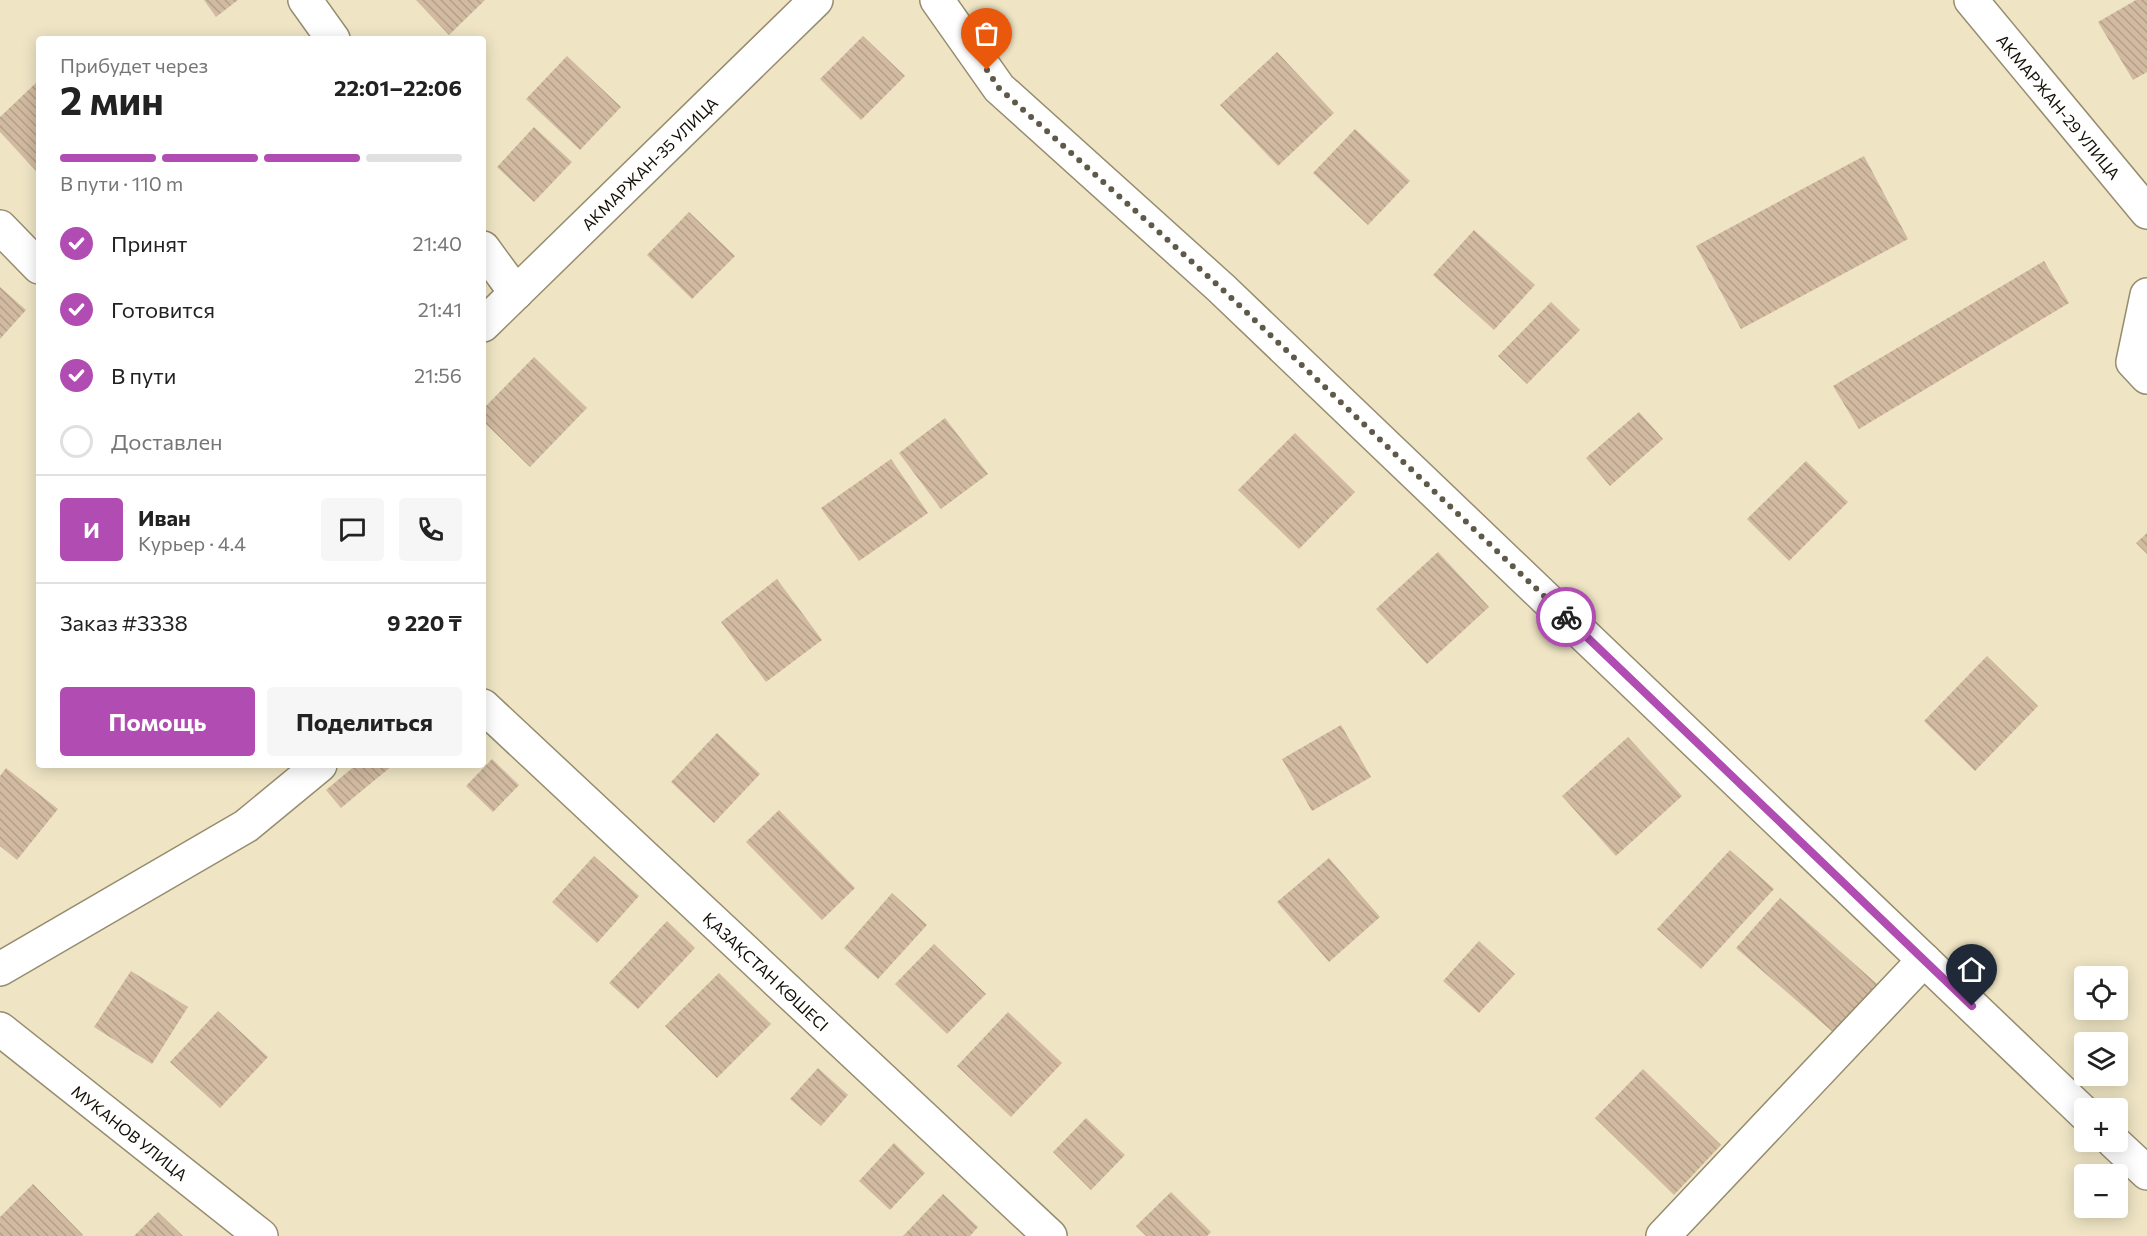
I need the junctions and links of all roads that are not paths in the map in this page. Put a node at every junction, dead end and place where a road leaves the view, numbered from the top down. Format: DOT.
graph roads {
  1 [pos="305,0"];
  2 [pos="816,0"];
  3 [pos="937,0"];
  4 [pos="1971,0"];
  5 [pos="331,36"];
  6 [pos="2147,212"];
  7 [pos="0,227"];
  8 [pos="486,252"];
  9 [pos="36,264"];
  10 [pos="516,293"];
  11 [pos="2147,295"];
  12 [pos="486,322"];
  13 [pos="2147,377"];
  14 [pos="486,709"];
  15 [pos="316,768"];
  16 [pos="1924,960"];
  17 [pos="0,969"];
  18 [pos="0,1029"];
  19 [pos="2074,1103"];
  20 [pos="2125,1152"];
  21 [pos="2147,1173"];
  22 [pos="261,1236"];
  23 [pos="1050,1236"];
  24 [pos="1663,1236"];
  1 -- 5 [label="street"];
  2 -- 10 [label="street, АКМАРЖАН-35 УЛИЦА"];
  3 -- 16 [label="street"];
  4 -- 6 [label="street, АКМАРЖАН-29 УЛИЦА"];
  7 -- 9 [label="street"];
  8 -- 10 [label="street"];
  10 -- 12 [label="street, АКМАРЖАН-35 УЛИЦА"];
  11 -- 13 [label="street"];
  14 -- 23 [label="street, ҚАЗАҚСТАН КӨШЕСІ"];
  15 -- 17 [label="street"];
  16 -- 19 [label="street"];
  16 -- 24 [label="street"];
  18 -- 22 [label="street, МУКАНОВ УЛИЦА"];
  20 -- 21 [label="street"];
}
